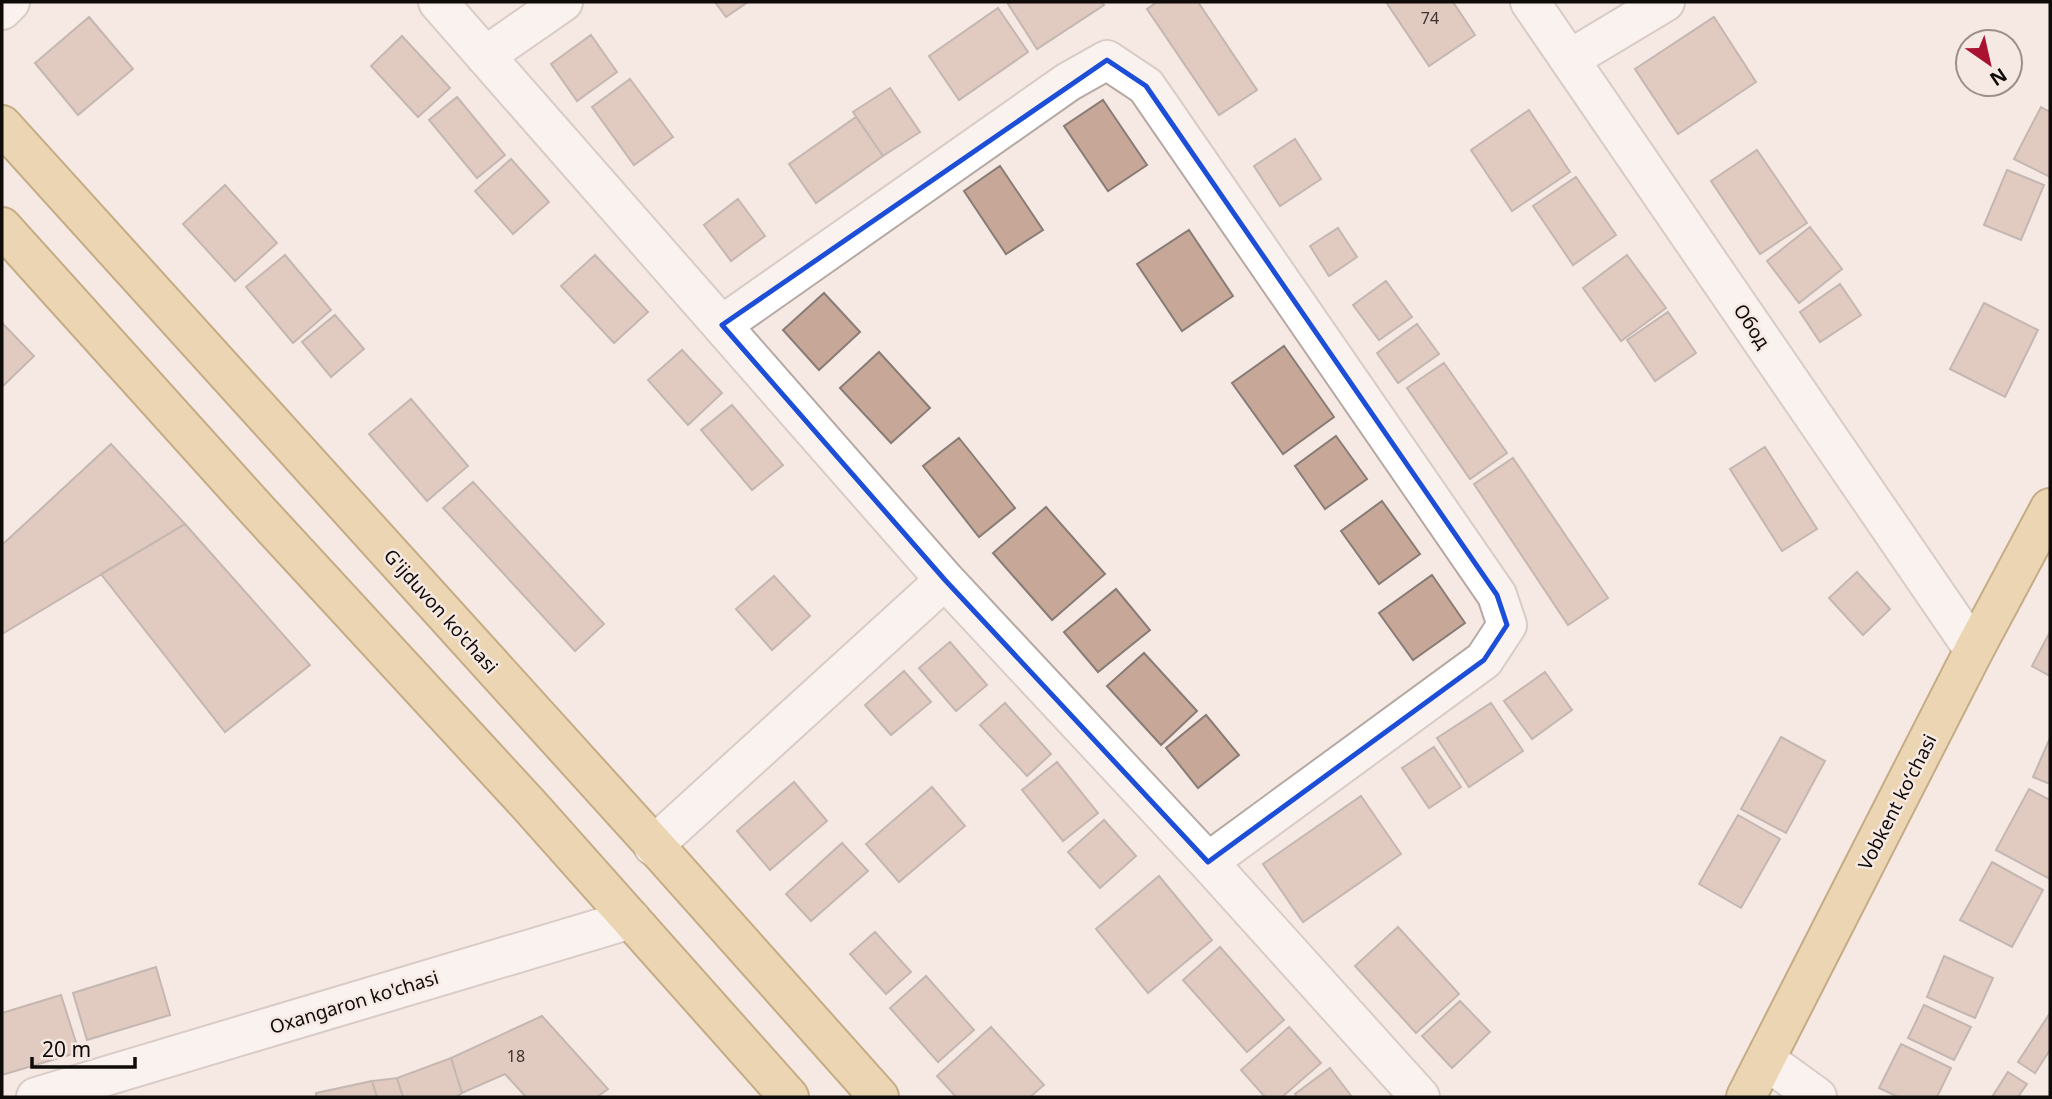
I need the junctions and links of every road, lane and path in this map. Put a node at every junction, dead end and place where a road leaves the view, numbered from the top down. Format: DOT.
graph roads {
  1 [pos="10,2"];
  2 [pos="438,2"];
  3 [pos="563,2"];
  4 [pos="1530,2"];
  5 [pos="1665,2"];
  6 [pos="2,10"];
  7 [pos="485,55"];
  8 [pos="1570,59"];
  9 [pos="2,125"];
  10 [pos="2,227"];
  11 [pos="722,325"];
  12 [pos="2050,508"];
  13 [pos="945,580"];
  14 [pos="1974,650"];
  15 [pos="653,846"];
  16 [pos="1208,862"];
  17 [pos="631,919"];
  18 [pos="1766,1060"];
  19 [pos="43,1096"];
  20 [pos="789,1097"];
  21 [pos="879,1097"];
  22 [pos="1420,1097"];
  23 [pos="1746,1097"];
  24 [pos="1817,1097"];
  1 -- 6 [label="street"];
  2 -- 7 [label="street"];
  3 -- 7 [label="street"];
  4 -- 8 [label="street, Обод"];
  5 -- 8 [label="street"];
  7 -- 11 [label="street"];
  8 -- 14 [label="street, Обод"];
  9 -- 15 [label="main road, G'ijduvon ko'chasi"];
  10 -- 17 [label="main road"];
  11 -- 13 [label="street"];
  11 -- 16 [label="street"];
  12 -- 14 [label="main road, Vobkent koʻchasi"];
  13 -- 15 [label="street"];
  13 -- 16 [label="street"];
  14 -- 18 [label="main road, Vobkent koʻchasi"];
  15 -- 21 [label="main road, G'ijduvon ko'chasi"];
  16 -- 22 [label="street"];
  17 -- 19 [label="street, Oxangaron ko'chasi"];
  17 -- 20 [label="main road"];
  18 -- 23 [label="main road, Vobkent koʻchasi"];
  18 -- 24 [label="street"];
}
